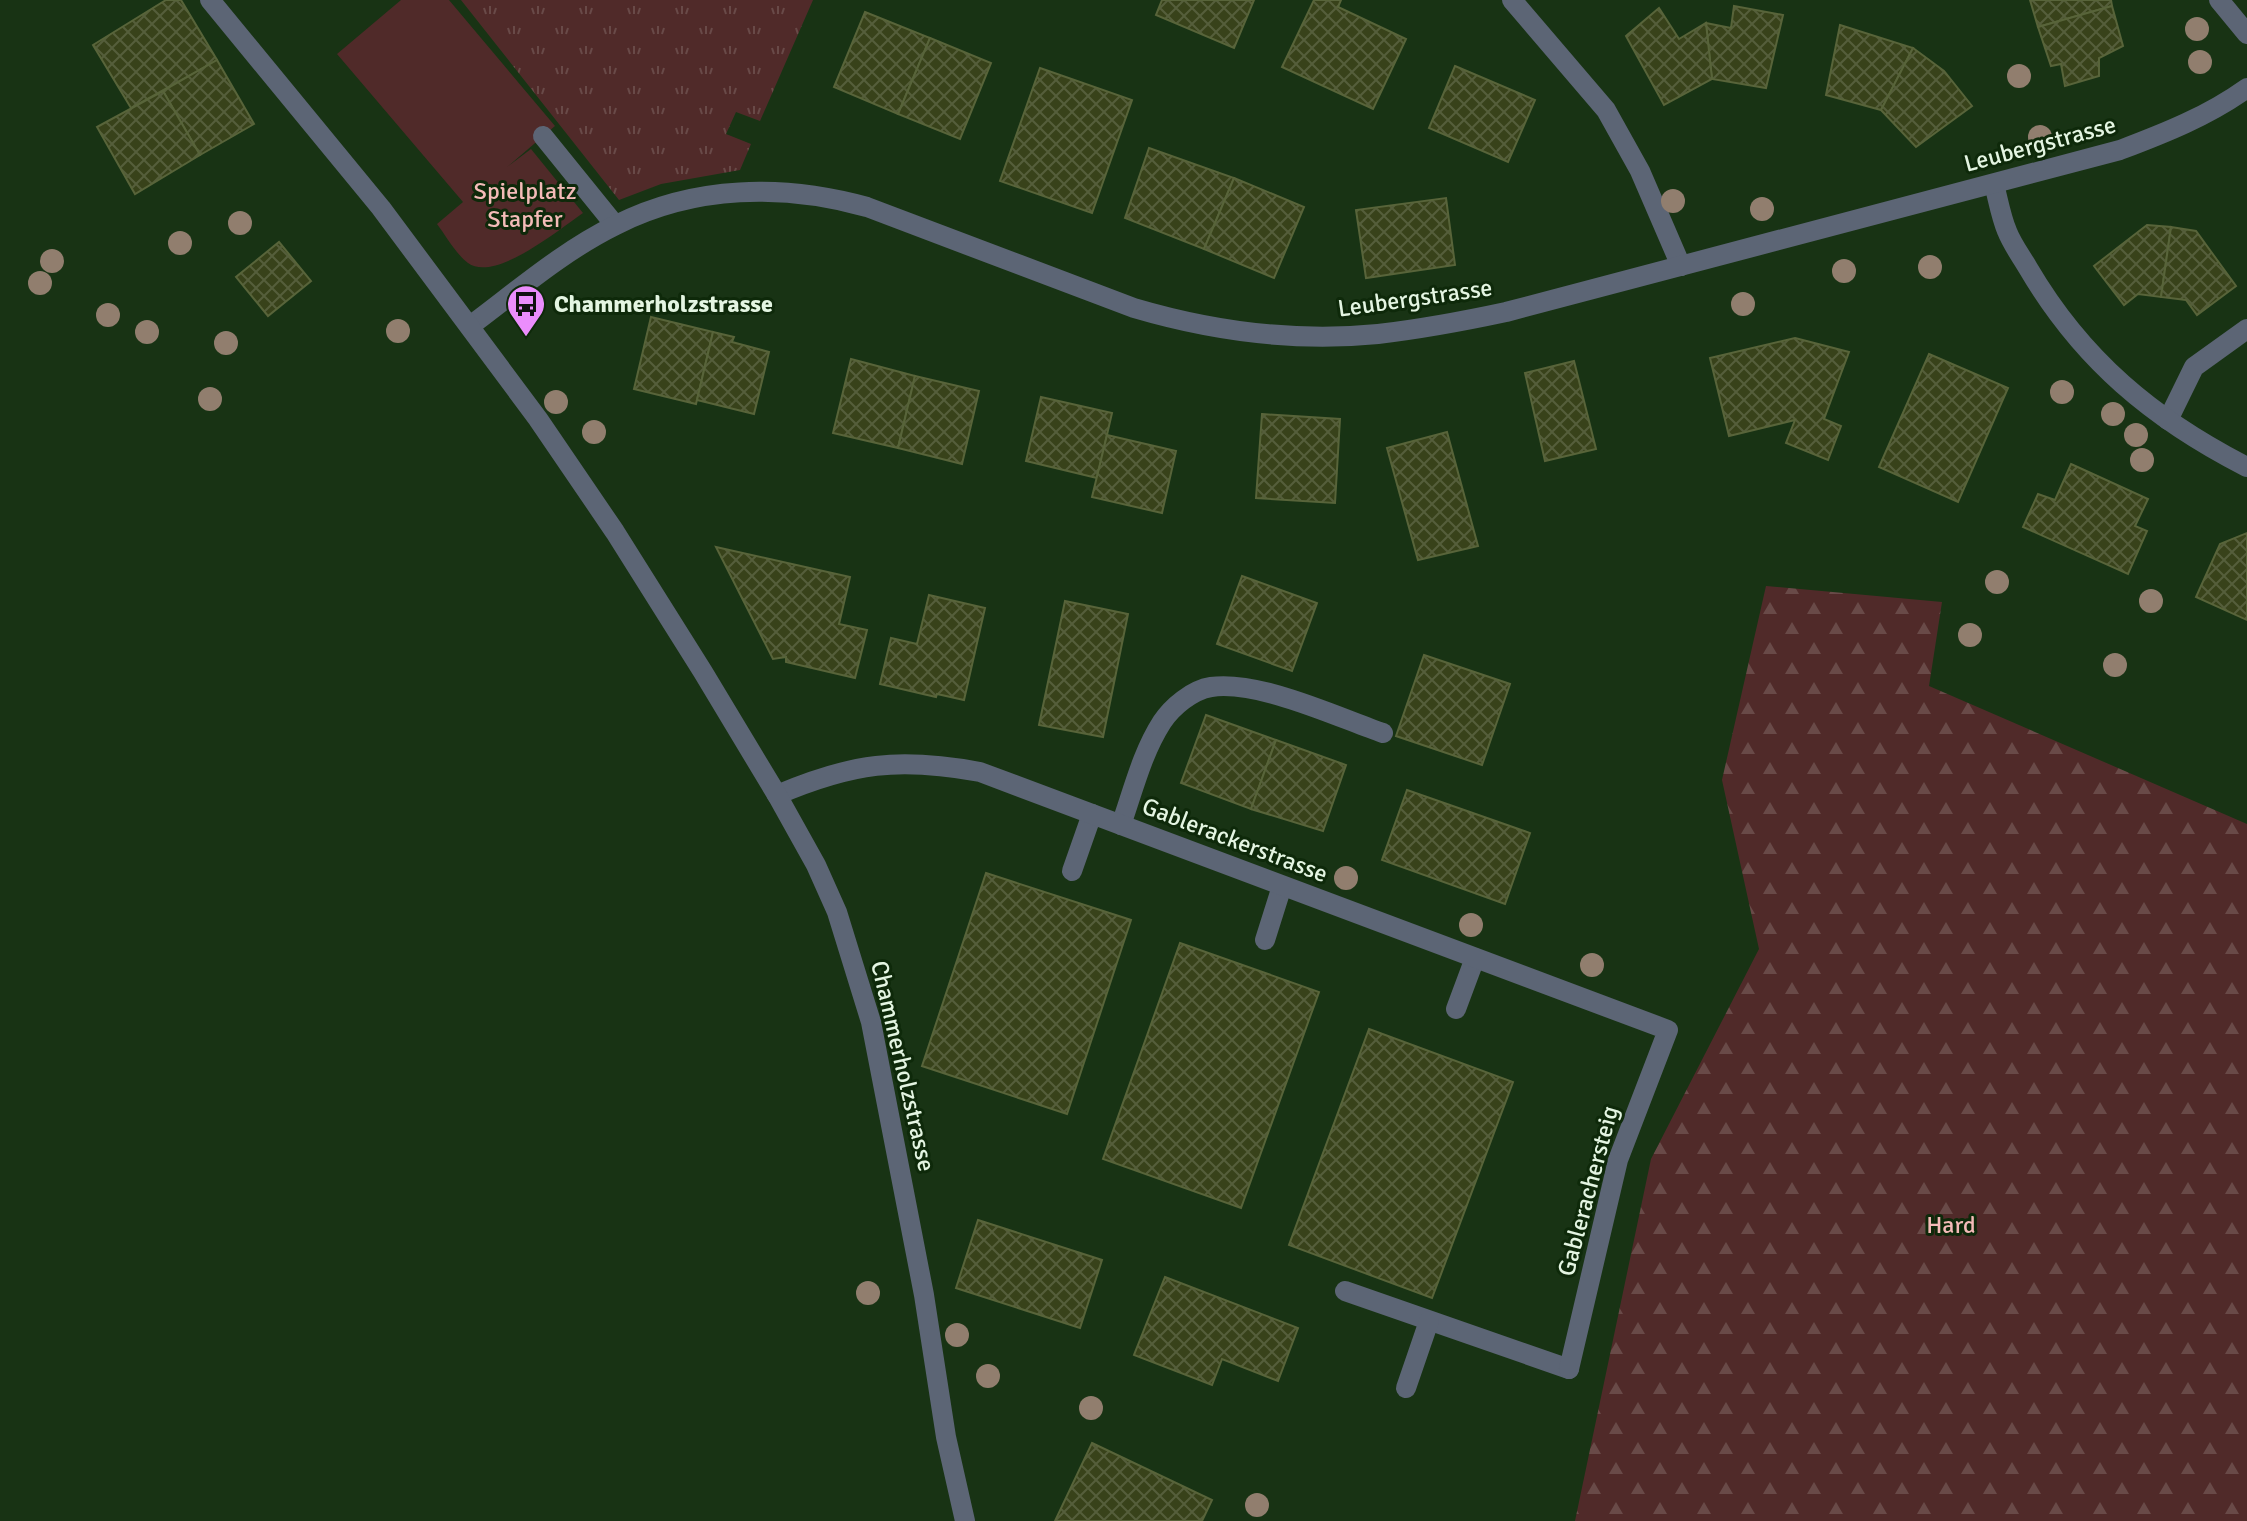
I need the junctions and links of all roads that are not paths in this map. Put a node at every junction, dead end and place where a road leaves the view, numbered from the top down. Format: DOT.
graph roads {
  1 [pos="210,0"];
  2 [pos="1512,0"];
  3 [pos="2219,0"];
  4 [pos="2247,34"];
  5 [pos="2247,88"];
  6 [pos="543,136"];
  7 [pos="1994,184"];
  8 [pos="615,225"];
  9 [pos="1681,266"];
  10 [pos="470,326"];
  11 [pos="2247,329"];
  12 [pos="2168,420"];
  13 [pos="2247,467"];
  14 [pos="1383,733"];
  15 [pos="777,795"];
  16 [pos="1092,814"];
  17 [pos="1121,825"];
  18 [pos="1072,871"];
  19 [pos="1282,886"];
  20 [pos="1265,940"];
  21 [pos="1475,958"];
  22 [pos="1456,1009"];
  23 [pos="1668,1030"];
  24 [pos="1345,1291"];
  25 [pos="1429,1321"];
  26 [pos="1406,1388"];
  27 [pos="965,1521"];
  1 -- 10 [label="street, Chammerholzstrasse"];
  2 -- 9 [label="street"];
  3 -- 4 [label="street"];
  5 -- 7 [label="street, Leubergstrasse"];
  6 -- 8 [label="street"];
  7 -- 9 [label="street, Leubergstrasse"];
  7 -- 12 [label="street"];
  8 -- 9 [label="street, Leubergstrasse"];
  8 -- 10 [label="street, Leubergstrasse"];
  10 -- 15 [label="street, Chammerholzstrasse"];
  11 -- 12 [label="street"];
  12 -- 13 [label="street"];
  14 -- 17 [label="street"];
  15 -- 16 [label="street, Gablerackerstrasse"];
  15 -- 27 [label="street, Chammerholzstrasse"];
  16 -- 17 [label="street, Gablerackerstrasse"];
  16 -- 18 [label="street"];
  17 -- 19 [label="street, Gablerackerstrasse"];
  19 -- 20 [label="street"];
  19 -- 21 [label="street, Gablerackerstrasse"];
  21 -- 22 [label="street"];
  21 -- 23 [label="street, Gablerackerstrasse"];
  23 -- 25 [label="street, Gablerachersteig"];
  24 -- 25 [label="street"];
  25 -- 26 [label="street"];
}
